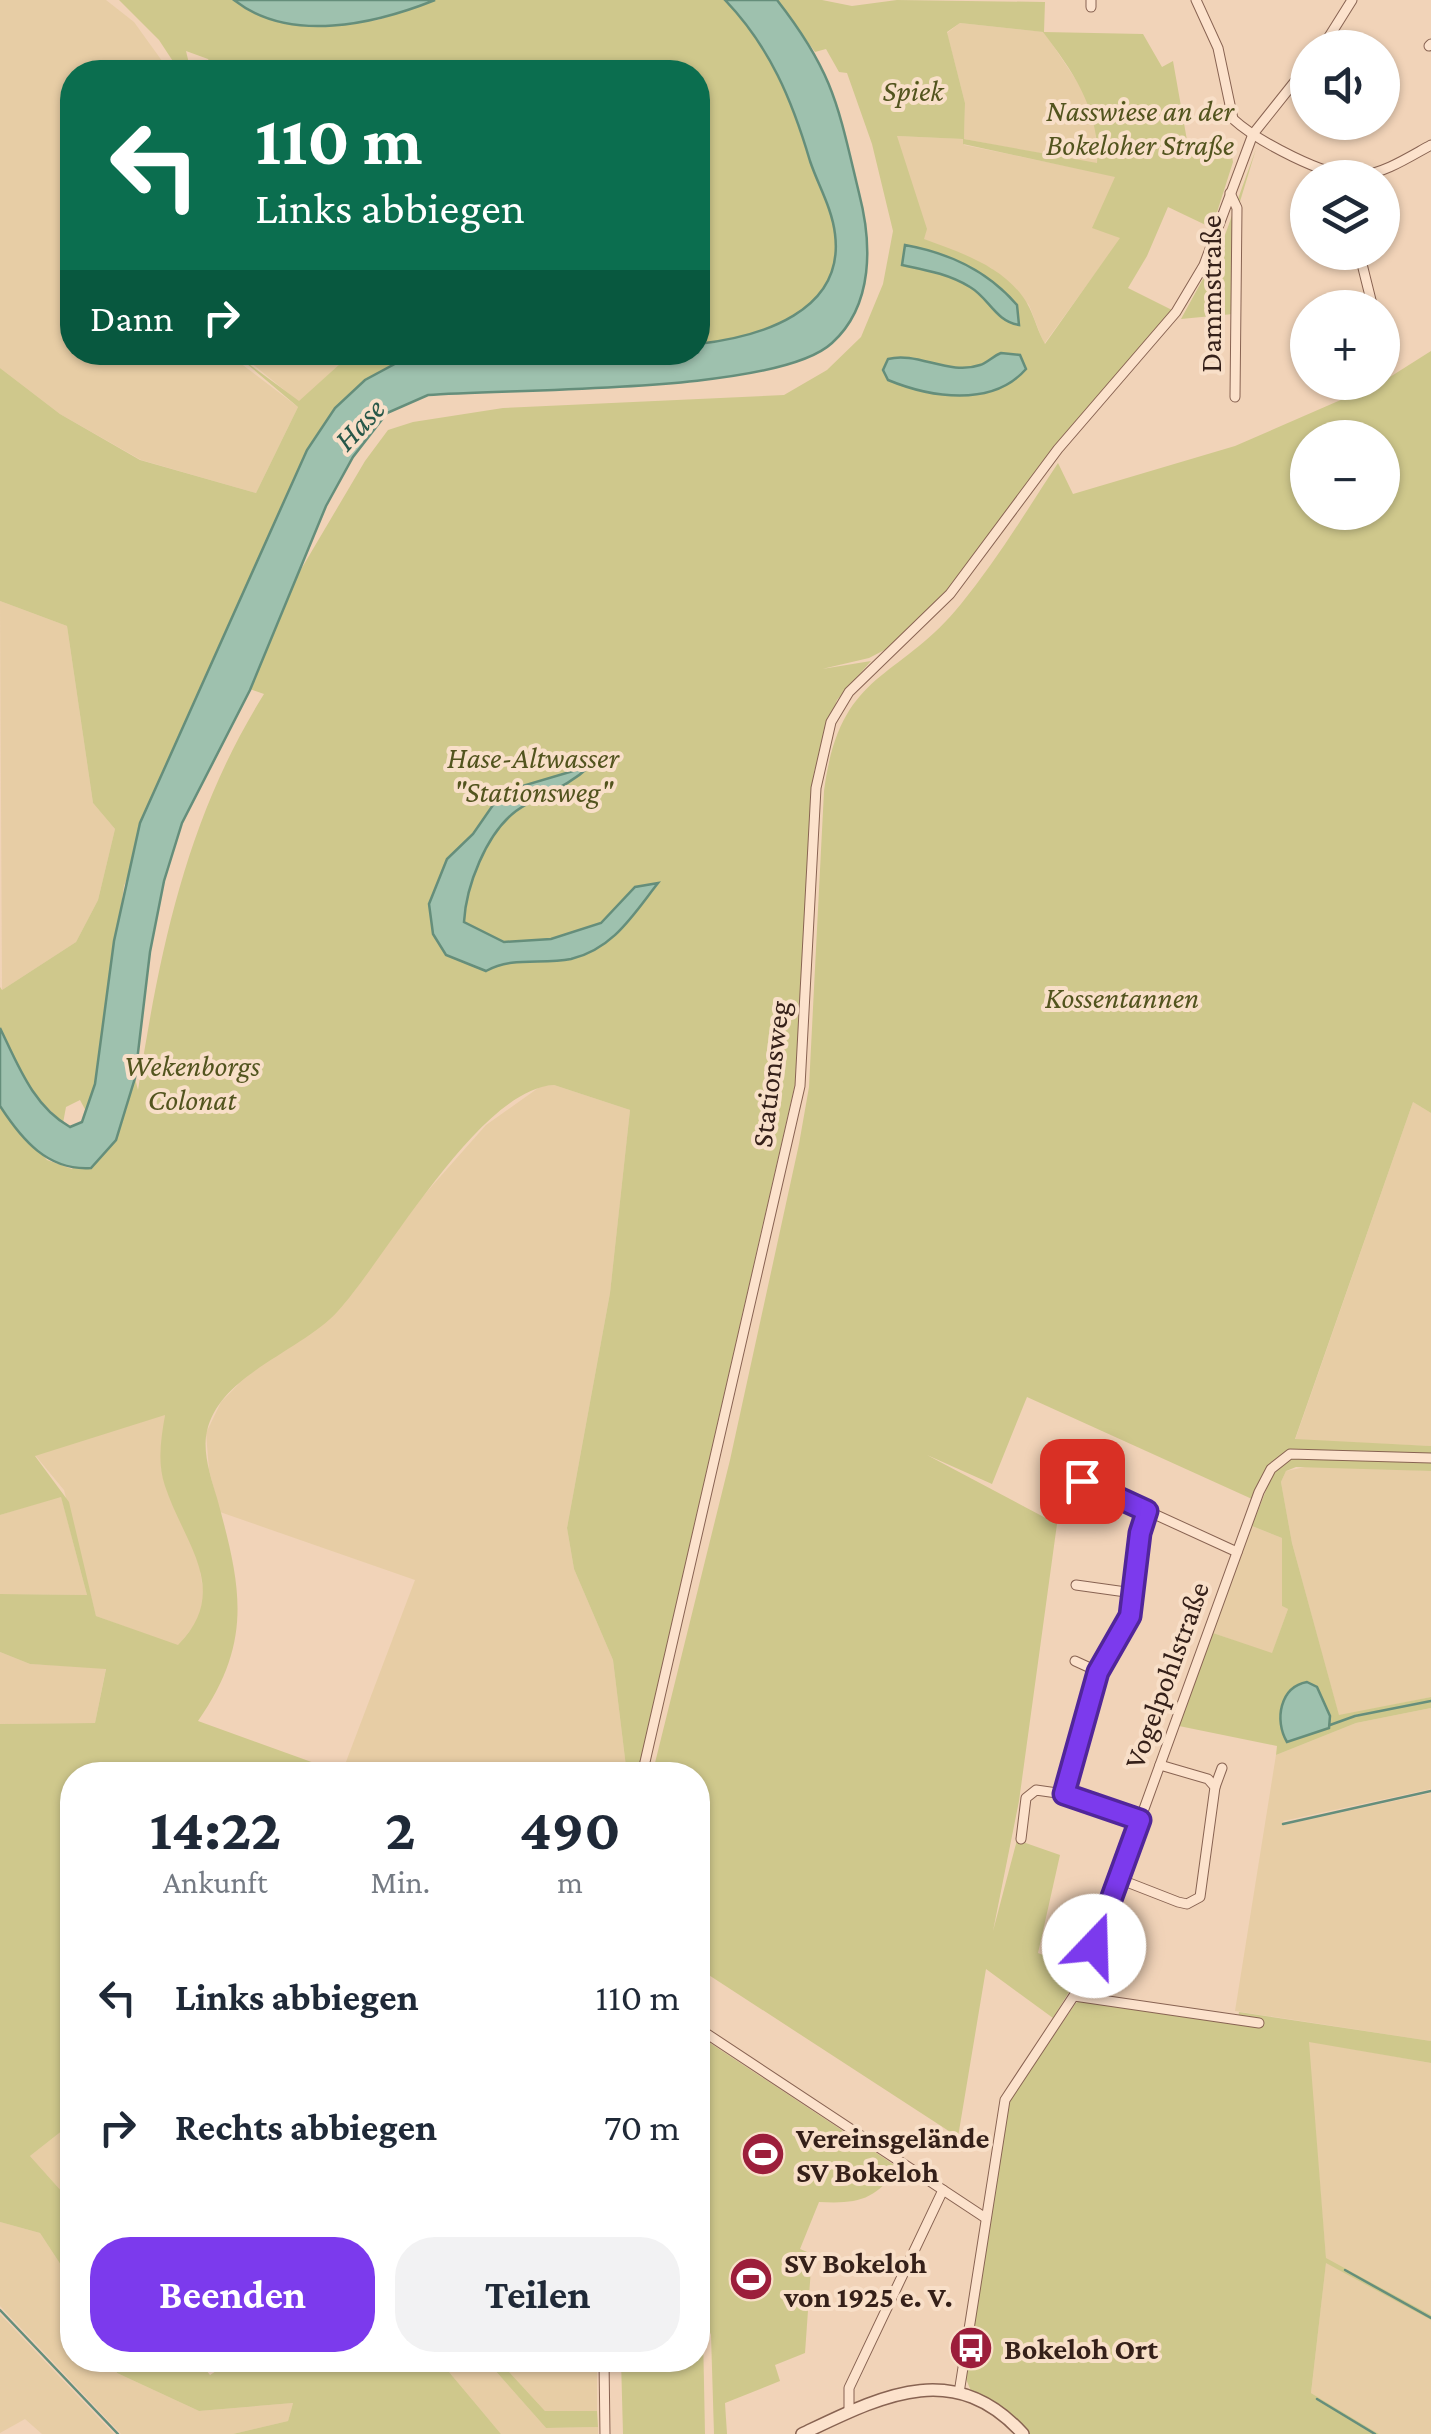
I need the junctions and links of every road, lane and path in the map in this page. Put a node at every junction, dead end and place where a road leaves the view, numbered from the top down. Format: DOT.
graph roads {
  1 [pos="1196,0"];
  2 [pos="1352,0"];
  3 [pos="1333,30"];
  4 [pos="1290,88"];
  5 [pos="1253,134"];
  6 [pos="1431,144"];
  7 [pos="1308,160"];
  8 [pos="1400,161"];
  9 [pos="1230,193"];
  10 [pos="1236,397"];
  11 [pos="1431,1458"];
  12 [pos="1082,1481"];
  13 [pos="1147,1511"];
  14 [pos="1238,1552"];
  15 [pos="1076,1585"];
  16 [pos="1133,1593"];
  17 [pos="1075,1661"];
  18 [pos="1098,1672"];
  19 [pos="645,1762"];
  20 [pos="1160,1766"];
  21 [pos="1222,1768"];
  22 [pos="1215,1787"];
  23 [pos="1064,1794"];
  24 [pos="1140,1820"];
  25 [pos="1021,1839"];
  26 [pos="1119,1880"];
  27 [pos="1200,1896"];
  28 [pos="1215,1901"];
  29 [pos="1074,1996"];
  30 [pos="1260,2023"];
  31 [pos="710,2036"];
  32 [pos="943,2190"];
  33 [pos="984,2217"];
  34 [pos="604,2372"];
  35 [pos="959,2393"];
  36 [pos="849,2412"];
  37 [pos="606,2434"];
  38 [pos="802,2434"];
  39 [pos="1023,2434"];
  1 -- 5 [label="street"];
  2 -- 3 [label="street"];
  4 -- 5 [label="street, Stationsweg"];
  5 -- 7 [label="street"];
  5 -- 9 [label="street, Stationsweg"];
  6 -- 8 [label="street"];
  9 -- 10 [label="street, Dammstraße"];
  9 -- 19 [label="street, Stationsweg"];
  11 -- 14 [label="street, Vogelpohlstraße"];
  12 -- 13 [label="street"];
  13 -- 14 [label="street"];
  13 -- 16 [label="street"];
  14 -- 20 [label="street, Vogelpohlstraße"];
  15 -- 16 [label="street"];
  16 -- 18 [label="street"];
  17 -- 18 [label="street"];
  18 -- 23 [label="street"];
  20 -- 22 [label="street"];
  20 -- 24 [label="street, Vogelpohlstraße"];
  21 -- 22 [label="street"];
  22 -- 27 [label="street"];
  23 -- 24 [label="street"];
  23 -- 25 [label="street"];
  24 -- 26 [label="street, Vogelpohlstraße"];
  26 -- 27 [label="street"];
  26 -- 29 [label="street, Vogelpohlstraße"];
  27 -- 28 [label="street"];
  29 -- 30 [label="street"];
  29 -- 33 [label="street, Vogelpohlstraße"];
  31 -- 32 [label="street"];
  32 -- 33 [label="street"];
  32 -- 36 [label="street"];
  33 -- 35 [label="street, Vogelpohlstraße"];
  34 -- 37 [label="street"];
  35 -- 36 [label="street"];
  35 -- 39 [label="street"];
  36 -- 38 [label="street"];
}
